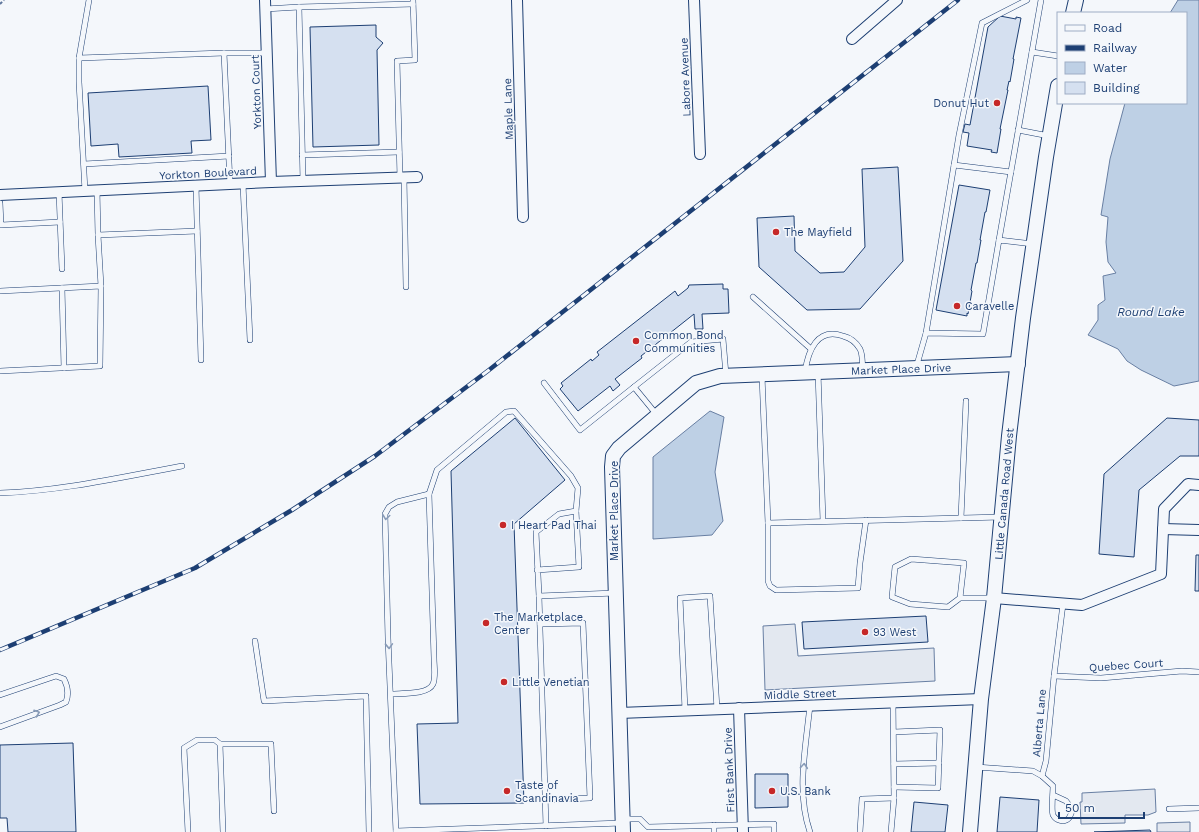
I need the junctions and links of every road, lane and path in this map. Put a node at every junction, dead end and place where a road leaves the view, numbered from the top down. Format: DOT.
graph roads {
  1 [pos="4,0"];
  2 [pos="89,0"];
  3 [pos="517,0"];
  4 [pos="694,0"];
  5 [pos="897,0"];
  6 [pos="1028,0"];
  7 [pos="1041,0"];
  8 [pos="1076,0"];
  9 [pos="413,2"];
  10 [pos="0,4"];
  11 [pos="265,4"];
  12 [pos="299,7"];
  13 [pos="1073,12"];
  14 [pos="852,39"];
  15 [pos="1032,52"];
  16 [pos="224,53"];
  17 [pos="267,53"];
  18 [pos="1057,56"];
  19 [pos="79,58"];
  20 [pos="1057,92"];
  21 [pos="1018,130"];
  22 [pos="1049,136"];
  23 [pos="399,152"];
  24 [pos="700,154"];
  25 [pos="302,155"];
  26 [pos="229,156"];
  27 [pos="84,164"];
  28 [pos="954,165"];
  29 [pos="1011,172"];
  30 [pos="417,177"];
  31 [pos="402,178"];
  32 [pos="302,181"];
  33 [pos="271,182"];
  34 [pos="230,184"];
  35 [pos="243,184"];
  36 [pos="196,186"];
  37 [pos="97,190"];
  38 [pos="85,191"];
  39 [pos="59,192"];
  40 [pos="0,195"];
  41 [pos="0,203"];
  42 [pos="523,217"];
  43 [pos="60,222"];
  44 [pos="197,231"];
  45 [pos="98,235"];
  46 [pos="999,240"];
  47 [pos="1034,244"];
  48 [pos="62,269"];
  49 [pos="101,286"];
  50 [pos="406,287"];
  51 [pos="62,288"];
  52 [pos="0,291"];
  53 [pos="753,297"];
  54 [pos="926,333"];
  55 [pos="250,340"];
  56 [pos="810,349"];
  57 [pos="202,360"];
  58 [pos="1018,364"];
  59 [pos="64,368"];
  60 [pos="916,368"];
  61 [pos="863,370"];
  62 [pos="0,371"];
  63 [pos="811,372"];
  64 [pos="762,374"];
  65 [pos="726,376"];
  66 [pos="544,383"];
  67 [pos="634,387"];
  68 [pos="966,401"];
  69 [pos="658,415"];
  70 [pos="182,466"];
  71 [pos="1199,485"];
  72 [pos="0,493"];
  73 [pos="429,494"];
  74 [pos="576,512"];
  75 [pos="1002,517"];
  76 [pos="961,518"];
  77 [pos="866,520"];
  78 [pos="823,521"];
  79 [pos="768,523"];
  80 [pos="1163,529"];
  81 [pos="1199,530"];
  82 [pos="537,570"];
  83 [pos="615,593"];
  84 [pos="539,596"];
  85 [pos="960,598"];
  86 [pos="994,598"];
  87 [pos="1063,604"];
  88 [pos="540,624"];
  89 [pos="255,640"];
  90 [pos="1199,672"];
  91 [pos="1054,676"];
  92 [pos="391,694"];
  93 [pos="0,695"];
  94 [pos="981,699"];
  95 [pos="893,702"];
  96 [pos="810,705"];
  97 [pos="739,708"];
  98 [pos="717,709"];
  99 [pos="685,710"];
  100 [pos="619,713"];
  101 [pos="0,727"];
  102 [pos="894,732"];
  103 [pos="220,744"];
  104 [pos="939,763"];
  105 [pos="894,764"];
  106 [pos="976,767"];
  107 [pos="1042,776"];
  108 [pos="894,787"];
  109 [pos="1053,795"];
  110 [pos="894,798"];
  111 [pos="545,800"];
  112 [pos="1199,808"];
  113 [pos="1170,809"];
  114 [pos="274,811"];
  115 [pos="622,825"];
  116 [pos="714,825"];
  117 [pos="546,826"];
  118 [pos="554,826"];
  119 [pos="743,828"];
  120 [pos="496,830"];
  121 [pos="188,832"];
  122 [pos="223,832"];
  123 [pos="369,832"];
  124 [pos="396,832"];
  125 [pos="417,832"];
  126 [pos="554,832"];
  127 [pos="714,832"];
  128 [pos="774,832"];
  129 [pos="810,832"];
  130 [pos="860,832"];
  131 [pos="892,832"];
  132 [pos="970,832"];
  1 -- 10 [label="path"];
  2 -- 19 [label="lane"];
  3 -- 42 [label="street, Maple Lane"];
  4 -- 24 [label="street, Labore Avenue"];
  5 -- 14 [label="street"];
  6 -- 28 [label="lane"];
  7 -- 15 [label="lane"];
  8 -- 13 [label="street"];
  9 -- 12 [label="lane"];
  9 -- 23 [label="lane"];
  11 -- 12 [label="lane"];
  11 -- 17 [label="street, Yorkton Court"];
  12 -- 25 [label="lane"];
  15 -- 18 [label="lane"];
  15 -- 21 [label="lane"];
  16 -- 17 [label="lane"];
  16 -- 19 [label="lane"];
  16 -- 26 [label="lane"];
  17 -- 33 [label="street, Yorkton Court"];
  19 -- 27 [label="lane"];
  20 -- 22 [label="street, Little Canada Road West"];
  21 -- 22 [label="lane"];
  21 -- 29 [label="lane"];
  22 -- 47 [label="street, Little Canada Road West"];
  23 -- 25 [label="lane"];
  23 -- 31 [label="lane"];
  25 -- 32 [label="lane"];
  26 -- 27 [label="lane"];
  26 -- 34 [label="lane"];
  27 -- 38 [label="lane"];
  28 -- 29 [label="lane"];
  28 -- 54 [label="lane"];
  29 -- 46 [label="lane"];
  30 -- 31 [label="street, Yorkton Boulevard"];
  31 -- 32 [label="street, Yorkton Boulevard"];
  31 -- 50 [label="lane"];
  32 -- 33 [label="street, Yorkton Boulevard"];
  33 -- 35 [label="street, Yorkton Boulevard"];
  34 -- 35 [label="street, Yorkton Boulevard"];
  34 -- 36 [label="street, Yorkton Boulevard"];
  35 -- 55 [label="lane"];
  36 -- 37 [label="street, Yorkton Boulevard"];
  36 -- 44 [label="lane"];
  37 -- 38 [label="street, Yorkton Boulevard"];
  37 -- 45 [label="lane"];
  38 -- 39 [label="street, Yorkton Boulevard"];
  39 -- 40 [label="street, Yorkton Boulevard"];
  39 -- 43 [label="lane"];
  41 -- 43 [label="lane"];
  43 -- 48 [label="lane"];
  44 -- 45 [label="lane"];
  44 -- 57 [label="lane"];
  45 -- 49 [label="lane"];
  46 -- 47 [label="lane"];
  46 -- 54 [label="lane"];
  47 -- 58 [label="street, Little Canada Road West"];
  49 -- 51 [label="lane"];
  49 -- 59 [label="lane"];
  51 -- 52 [label="lane"];
  51 -- 59 [label="lane"];
  53 -- 56 [label="lane"];
  54 -- 60 [label="lane"];
  56 -- 61 [label="lane"];
  56 -- 63 [label="lane"];
  58 -- 60 [label="street, Market Place Drive"];
  58 -- 75 [label="street, Little Canada Road West"];
  59 -- 62 [label="lane"];
  60 -- 61 [label="street, Market Place Drive"];
  61 -- 63 [label="street, Market Place Drive"];
  63 -- 64 [label="street, Market Place Drive"];
  63 -- 78 [label="lane"];
  64 -- 65 [label="street, Market Place Drive"];
  64 -- 79 [label="lane"];
  65 -- 67 [label="lane"];
  65 -- 69 [label="street, Market Place Drive"];
  66 -- 67 [label="lane"];
  67 -- 69 [label="lane"];
  68 -- 76 [label="lane"];
  69 -- 83 [label="street, Market Place Drive"];
  70 -- 72 [label="lane"];
  71 -- 80 [label="street"];
  73 -- 74 [label="lane"];
  73 -- 92 [label="lane, one-way"];
  73 -- 92 [label="lane"];
  74 -- 82 [label="lane"];
  74 -- 82 [label="lane"];
  75 -- 76 [label="lane"];
  75 -- 86 [label="street, Little Canada Road West"];
  76 -- 77 [label="lane"];
  77 -- 78 [label="lane"];
  77 -- 79 [label="lane"];
  78 -- 79 [label="lane"];
  80 -- 81 [label="street"];
  80 -- 87 [label="street"];
  82 -- 84 [label="lane"];
  83 -- 84 [label="lane"];
  83 -- 100 [label="street, Market Place Drive"];
  84 -- 88 [label="lane"];
  85 -- 85 [label="lane"];
  85 -- 86 [label="lane"];
  86 -- 87 [label="street"];
  86 -- 94 [label="street, Little Canada Road West"];
  87 -- 91 [label="lane, Alberta Lane"];
  88 -- 111 [label="lane"];
  88 -- 111 [label="lane"];
  89 -- 123 [label="lane"];
  90 -- 91 [label="lane, Quebec Court"];
  91 -- 107 [label="lane, Alberta Lane"];
  92 -- 124 [label="lane"];
  101 -- 93 [label="lane, one-way"];
  94 -- 95 [label="street, Middle Street"];
  94 -- 106 [label="street, Little Canada Road West"];
  95 -- 96 [label="street, Middle Street"];
  95 -- 102 [label="lane"];
  96 -- 97 [label="street, Middle Street"];
  129 -- 96 [label="lane, one-way"];
  97 -- 98 [label="street, Middle Street"];
  97 -- 119 [label="street, First Bank Drive"];
  98 -- 99 [label="street, Middle Street"];
  98 -- 99 [label="lane"];
  99 -- 100 [label="street, Middle Street"];
  100 -- 115 [label="street, Market Place Drive"];
  102 -- 104 [label="lane"];
  102 -- 105 [label="lane"];
  103 -- 114 [label="lane"];
  103 -- 121 [label="lane"];
  103 -- 122 [label="lane"];
  104 -- 105 [label="lane"];
  104 -- 108 [label="lane"];
  105 -- 108 [label="lane"];
  106 -- 107 [label="lane, Alberta Lane"];
  106 -- 132 [label="street, Little Canada Road West"];
  107 -- 109 [label="lane"];
  108 -- 110 [label="lane"];
  109 -- 109 [label="lane"];
  110 -- 130 [label="lane"];
  110 -- 131 [label="lane"];
  111 -- 117 [label="lane"];
  112 -- 113 [label="lane"];
  115 -- 116 [label="lane"];
  115 -- 118 [label="lane"];
  116 -- 119 [label="lane"];
  116 -- 127 [label="lane"];
  117 -- 118 [label="lane"];
  117 -- 120 [label="lane"];
  118 -- 126 [label="lane"];
  119 -- 128 [label="lane"];
  120 -- 125 [label="lane"];
  124 -- 125 [label="lane"];
}
